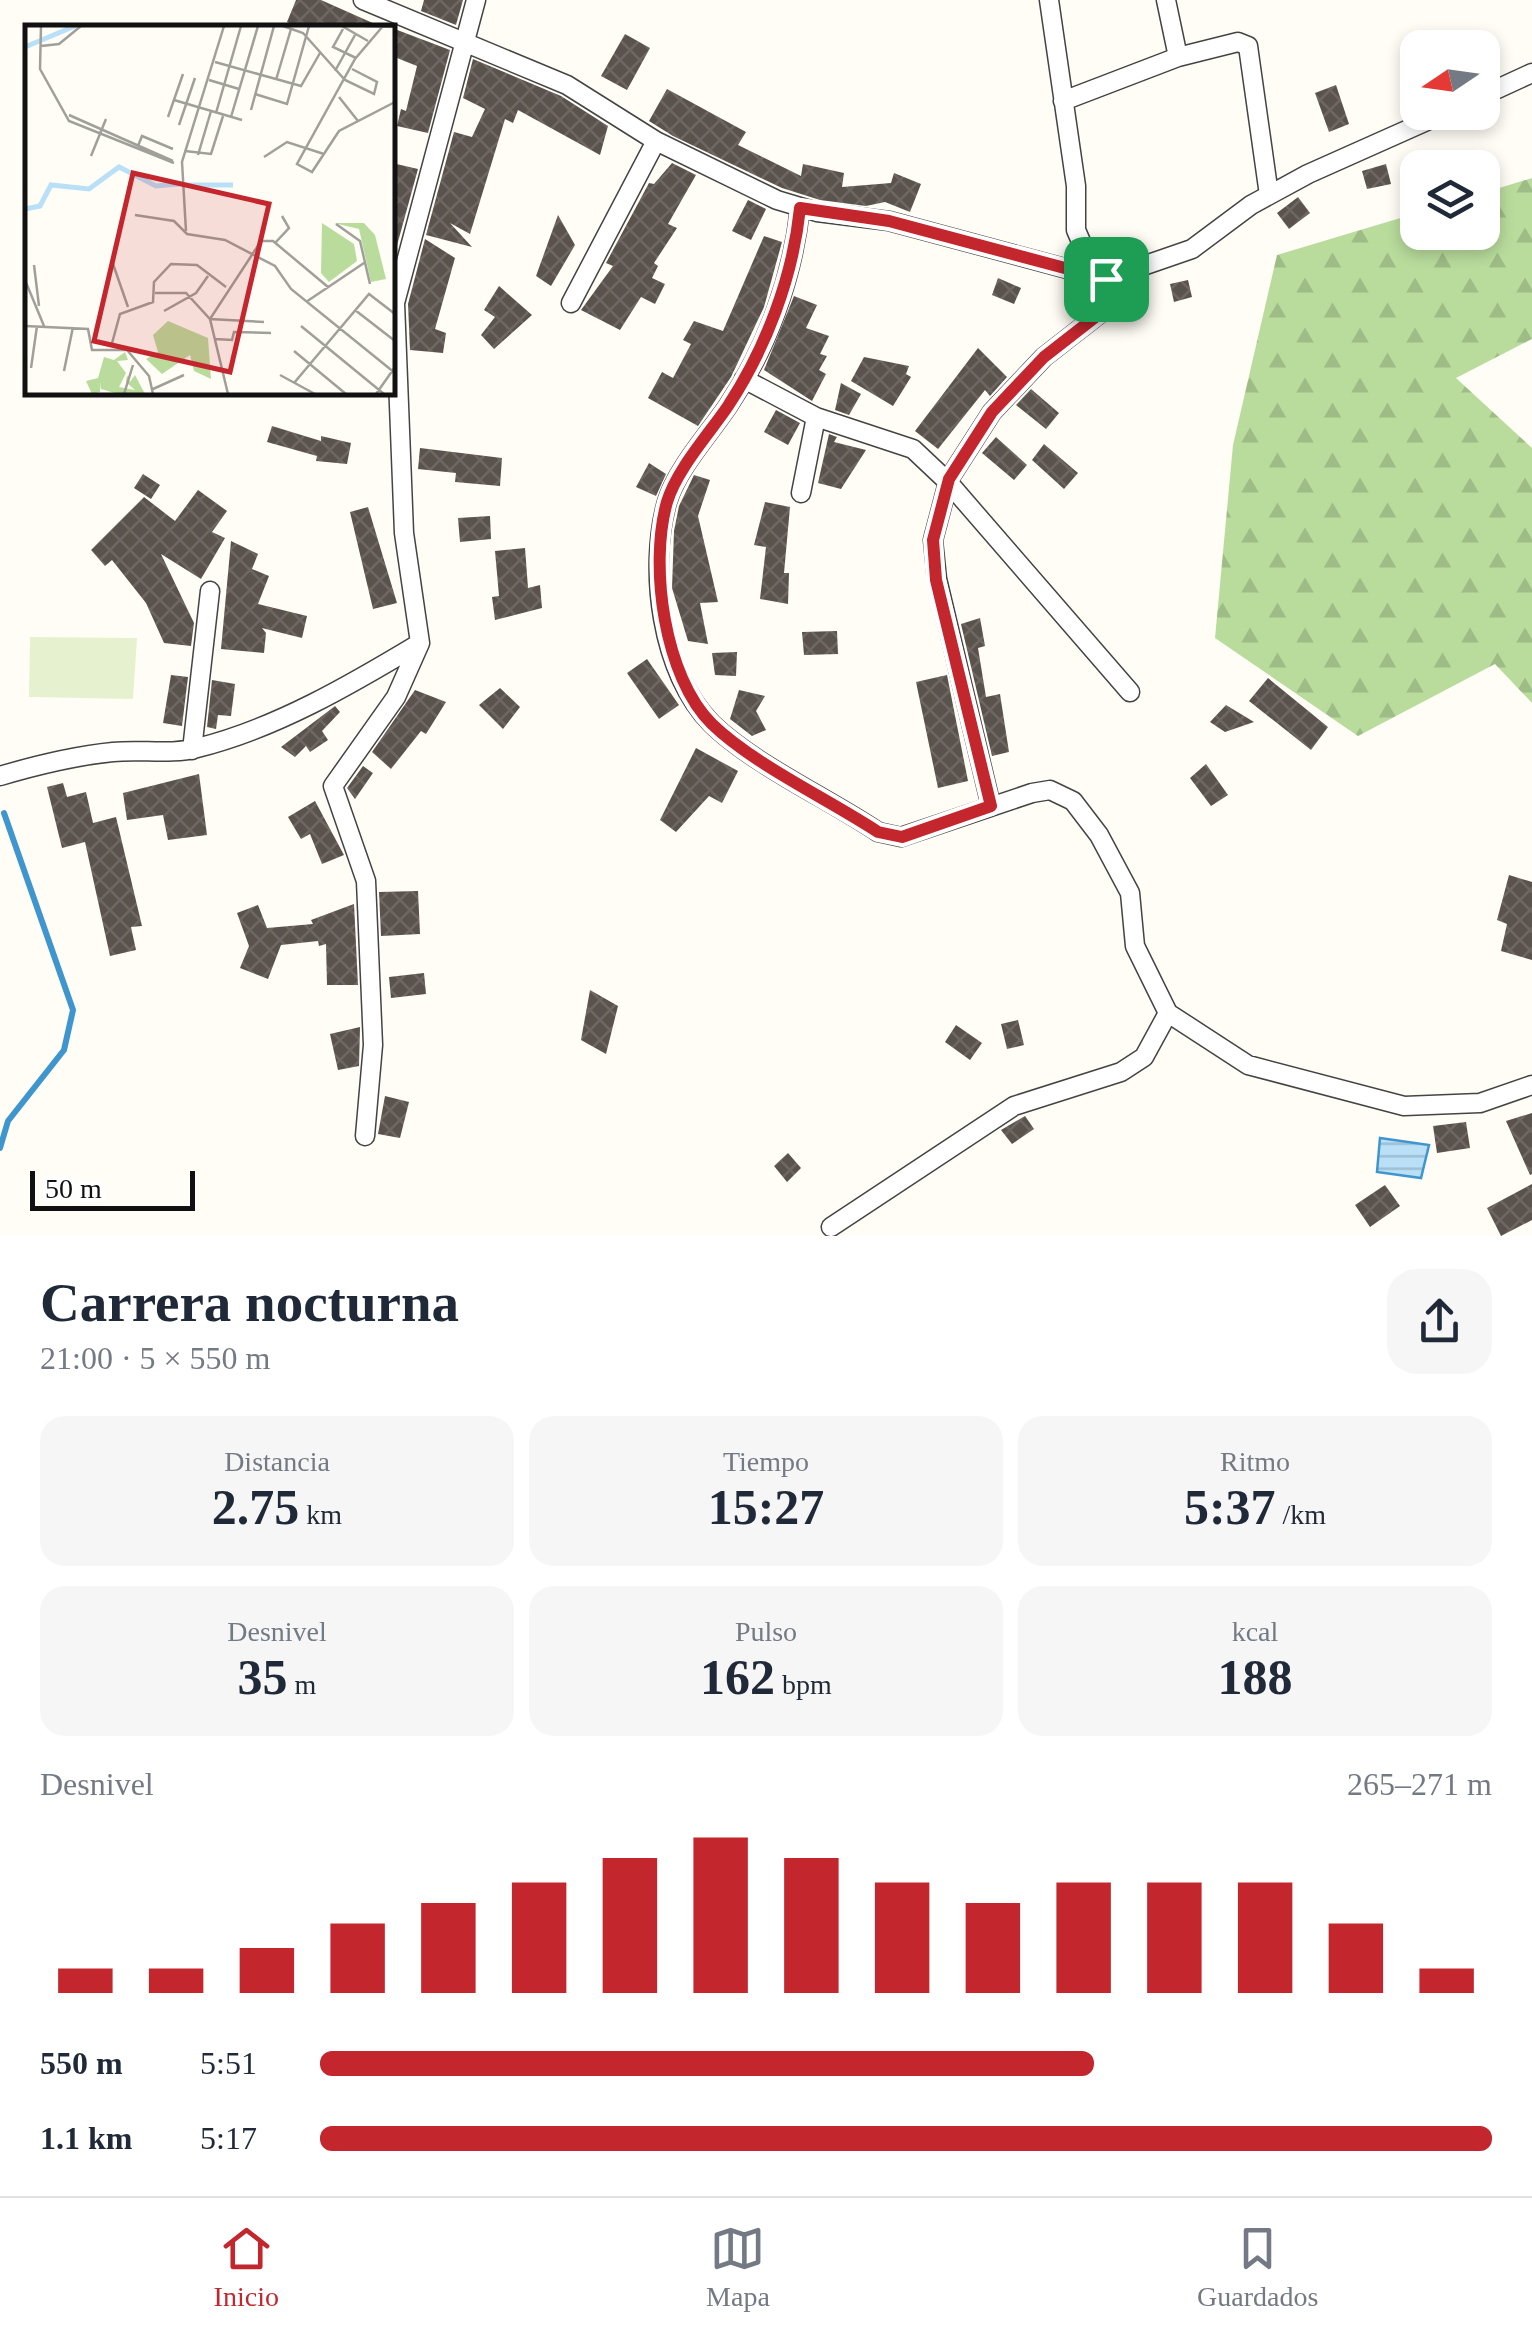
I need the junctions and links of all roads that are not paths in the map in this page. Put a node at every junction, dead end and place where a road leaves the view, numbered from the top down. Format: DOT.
graph roads {
  1 [pos="363,0"];
  2 [pos="476,0"];
  3 [pos="1049,0"];
  4 [pos="1166,0"];
  5 [pos="466,40"];
  6 [pos="1178,57"];
  7 [pos="1532,73"];
  8 [pos="1500,88"];
  9 [pos="1062,101"];
  10 [pos="1408,130"];
  11 [pos="656,142"];
  12 [pos="1269,195"];
  13 [pos="800,208"];
  14 [pos="1106,279"];
  15 [pos="572,303"];
  16 [pos="744,379"];
  17 [pos="816,417"];
  18 [pos="948,482"];
  19 [pos="801,493"];
  20 [pos="210,591"];
  21 [pos="420,643"];
  22 [pos="1130,692"];
  23 [pos="192,750"];
  24 [pos="0,776"];
  25 [pos="991,806"];
  26 [pos="1168,1014"];
  27 [pos="1532,1085"];
  28 [pos="365,1136"];
  29 [pos="831,1227"];
  1 -- 5 [label="street"];
  2 -- 5 [label="street"];
  3 -- 9 [label="street"];
  4 -- 6 [label="street"];
  5 -- 11 [label="street"];
  5 -- 21 [label="street"];
  6 -- 9 [label="street"];
  6 -- 12 [label="street"];
  7 -- 8 [label="street"];
  9 -- 14 [label="street"];
  10 -- 12 [label="street"];
  11 -- 13 [label="street"];
  11 -- 15 [label="street"];
  12 -- 14 [label="street"];
  13 -- 14 [label="street"];
  13 -- 16 [label="street"];
  14 -- 18 [label="street"];
  16 -- 17 [label="street"];
  16 -- 25 [label="street"];
  17 -- 18 [label="street"];
  17 -- 19 [label="street"];
  18 -- 22 [label="street"];
  18 -- 25 [label="street"];
  20 -- 23 [label="street"];
  21 -- 23 [label="street"];
  21 -- 28 [label="street"];
  23 -- 24 [label="street"];
  25 -- 26 [label="street"];
  26 -- 27 [label="street"];
  26 -- 29 [label="street"];
}
